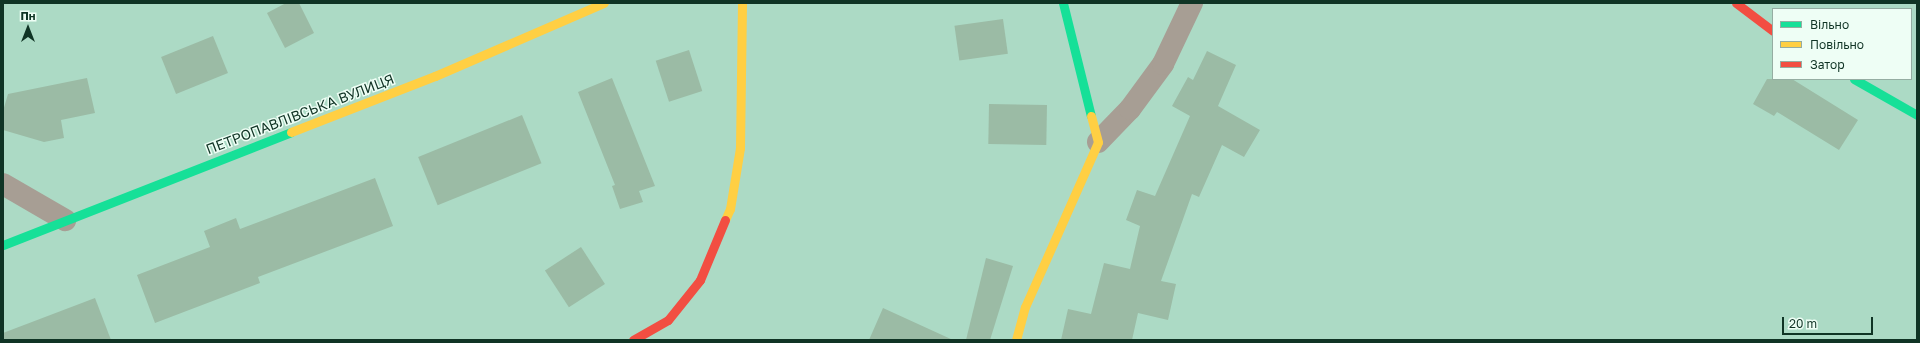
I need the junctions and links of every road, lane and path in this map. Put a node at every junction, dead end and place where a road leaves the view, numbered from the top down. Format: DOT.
graph roads {
  1 [pos="604,3"];
  2 [pos="742,3"];
  3 [pos="1063,3"];
  4 [pos="1192,3"];
  5 [pos="1736,3"];
  6 [pos="1772,30"];
  7 [pos="1856,80"];
  8 [pos="1917,115"];
  9 [pos="1098,142"];
  10 [pos="3,184"];
  11 [pos="65,220"];
  12 [pos="3,245"];
  13 [pos="632,340"];
  14 [pos="1016,340"];
  1 -- 11 [label="street, ПЕТРОПАВЛІВСЬКА ВУЛИЦЯ"];
  2 -- 13 [label="street"];
  3 -- 9 [label="street"];
  4 -- 9 [label="street"];
  5 -- 6 [label="street"];
  7 -- 8 [label="street"];
  9 -- 14 [label="street"];
  10 -- 11 [label="street"];
  11 -- 12 [label="street, ПЕТРОПАВЛІВСЬКА ВУЛИЦЯ"];
}
